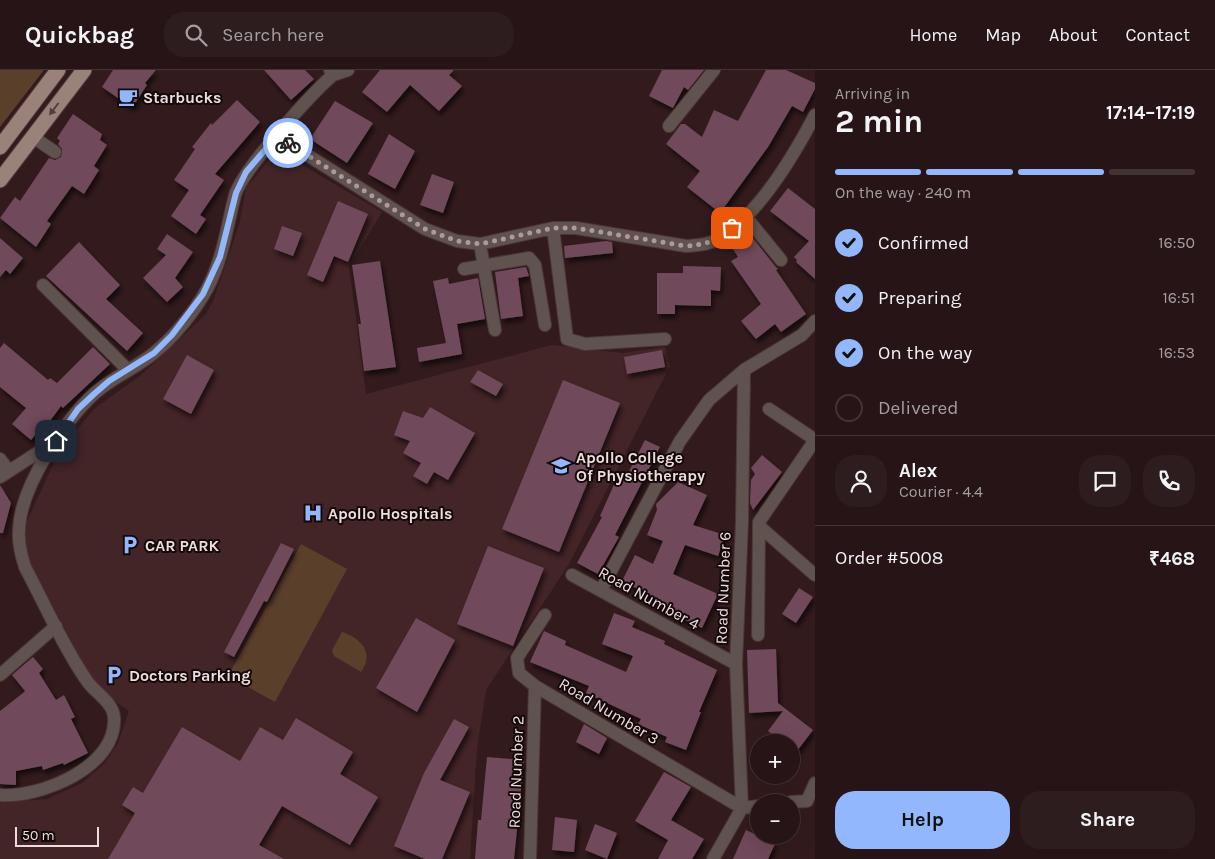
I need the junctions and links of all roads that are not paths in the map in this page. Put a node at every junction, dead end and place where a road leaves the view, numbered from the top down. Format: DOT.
graph roads {
  1 [pos="58,70"];
  2 [pos="84,70"];
  3 [pos="348,70"];
  4 [pos="714,70"];
  5 [pos="331,72"];
  6 [pos="815,115"];
  7 [pos="669,126"];
  8 [pos="277,136"];
  9 [pos="34,137"];
  10 [pos="0,148"];
  11 [pos="55,152"];
  12 [pos="17,159"];
  13 [pos="0,180"];
  14 [pos="746,217"];
  15 [pos="553,228"];
  16 [pos="480,244"];
  17 [pos="781,260"];
  18 [pos="483,265"];
  19 [pos="464,269"];
  20 [pos="43,285"];
  21 [pos="563,308"];
  22 [pos="542,311"];
  23 [pos="815,321"];
  24 [pos="544,325"];
  25 [pos="495,330"];
  26 [pos="666,339"];
  27 [pos="128,370"];
  28 [pos="744,370"];
  29 [pos="769,409"];
  30 [pos="814,440"];
  31 [pos="56,441"];
  32 [pos="0,459"];
  33 [pos="5,474"];
  34 [pos="759,526"];
  35 [pos="572,575"];
  36 [pos="815,575"];
  37 [pos="601,590"];
  38 [pos="545,616"];
  39 [pos="56,626"];
  40 [pos="758,635"];
  41 [pos="736,664"];
  42 [pos="0,675"];
  43 [pos="535,686"];
  44 [pos="815,783"];
  45 [pos="0,795"];
  46 [pos="800,801"];
  47 [pos="750,807"];
  48 [pos="742,808"];
  49 [pos="530,859"];
  50 [pos="712,859"];
  1 -- 10 [label="main road"];
  2 -- 9 [label="main road, one-way"];
  3 -- 5 [label="street"];
  4 -- 7 [label="street"];
  5 -- 8 [label="street"];
  6 -- 14 [label="street"];
  8 -- 16 [label="street"];
  8 -- 27 [label="street"];
  9 -- 11 [label="street"];
  9 -- 12 [label="main road"];
  10 -- 12 [label="main road"];
  12 -- 13 [label="main road"];
  14 -- 15 [label="street"];
  14 -- 17 [label="street"];
  15 -- 16 [label="street"];
  15 -- 21 [label="street"];
  16 -- 18 [label="street"];
  18 -- 19 [label="street"];
  18 -- 22 [label="street"];
  18 -- 25 [label="street"];
  20 -- 27 [label="street"];
  21 -- 22 [label="street"];
  21 -- 26 [label="street"];
  22 -- 24 [label="street"];
  23 -- 28 [label="street"];
  27 -- 31 [label="street"];
  28 -- 37 [label="street"];
  28 -- 41 [label="street, Road Number 6"];
  29 -- 30 [label="street"];
  30 -- 34 [label="street"];
  31 -- 33 [label="street"];
  31 -- 39 [label="street"];
  32 -- 33 [label="street"];
  34 -- 36 [label="street"];
  34 -- 40 [label="street"];
  35 -- 37 [label="street, Road Number 4"];
  37 -- 41 [label="street, Road Number 4"];
  38 -- 43 [label="street, Road Number 3"];
  39 -- 42 [label="street"];
  39 -- 45 [label="street"];
  41 -- 48 [label="street, Road Number 6"];
  43 -- 48 [label="street, Road Number 3"];
  43 -- 49 [label="street, Road Number 2"];
  44 -- 46 [label="street"];
  47 -- 48 [label="street"];
  48 -- 50 [label="street"];
}
